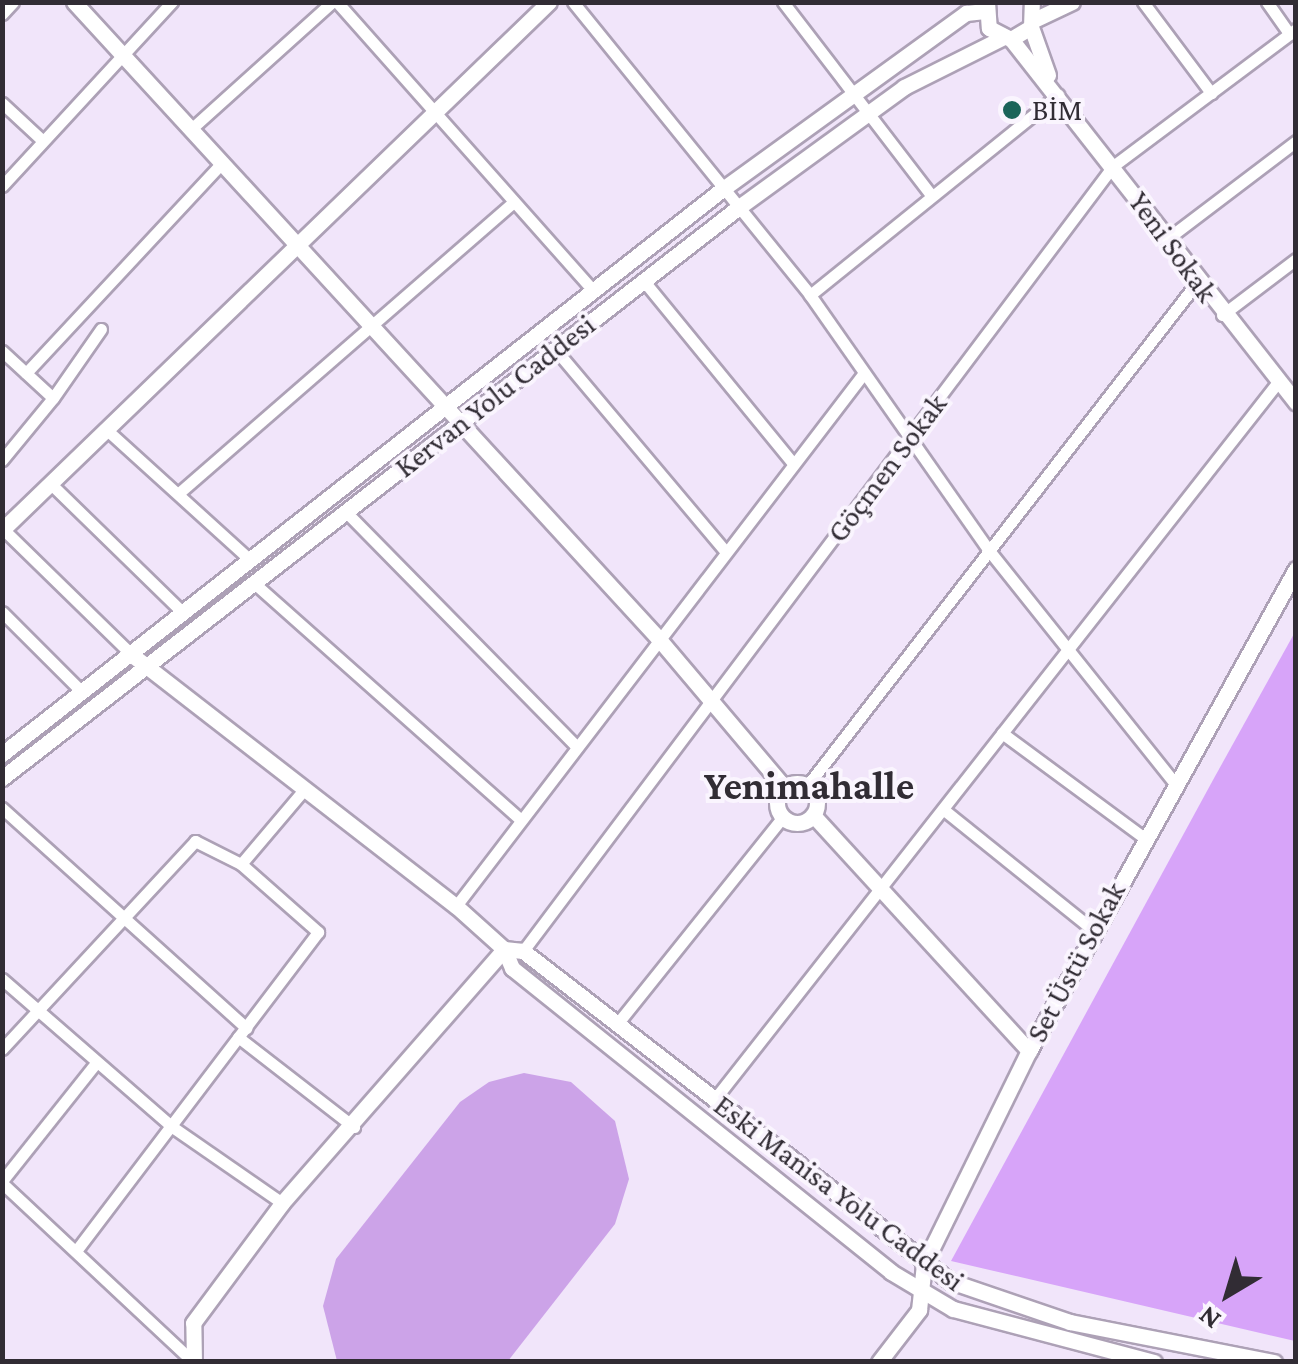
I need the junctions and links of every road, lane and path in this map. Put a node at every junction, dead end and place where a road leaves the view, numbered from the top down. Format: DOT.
graph roads {
  1 [pos="12,2"];
  2 [pos="74,2"];
  3 [pos="172,2"];
  4 [pos="335,2"];
  5 [pos="549,2"];
  6 [pos="574,2"];
  7 [pos="784,2"];
  8 [pos="1032,2"];
  9 [pos="1072,2"];
  10 [pos="1143,2"];
  11 [pos="1266,2"];
  12 [pos="986,5"];
  13 [pos="2,14"];
  14 [pos="1032,23"];
  15 [pos="1292,32"];
  16 [pos="1007,38"];
  17 [pos="120,54"];
  18 [pos="1056,92"];
  19 [pos="1210,93"];
  20 [pos="859,95"];
  21 [pos="2,103"];
  22 [pos="870,115"];
  23 [pos="436,116"];
  24 [pos="190,130"];
  25 [pos="42,140"];
  26 [pos="1296,142"];
  27 [pos="220,165"];
  28 [pos="1113,166"];
  29 [pos="2,186"];
  30 [pos="720,191"];
  31 [pos="931,196"];
  32 [pos="514,202"];
  33 [pos="735,210"];
  34 [pos="1167,239"];
  35 [pos="298,249"];
  36 [pos="1296,259"];
  37 [pos="643,280"];
  38 [pos="1198,281"];
  39 [pos="592,290"];
  40 [pos="810,295"];
  41 [pos="1222,315"];
  42 [pos="368,328"];
  43 [pos="101,329"];
  44 [pos="555,349"];
  45 [pos="2,351"];
  46 [pos="26,373"];
  47 [pos="864,373"];
  48 [pos="1278,382"];
  49 [pos="54,398"];
  50 [pos="1296,404"];
  51 [pos="442,406"];
  52 [pos="459,424"];
  53 [pos="108,431"];
  54 [pos="910,436"];
  55 [pos="2,460"];
  56 [pos="793,463"];
  57 [pos="51,484"];
  58 [pos="180,492"];
  59 [pos="348,512"];
  60 [pos="3,530"];
  61 [pos="986,548"];
  62 [pos="726,552"];
  63 [pos="248,558"];
  64 [pos="1296,569"];
  65 [pos="254,583"];
  66 [pos="2,612"];
  67 [pos="182,612"];
  68 [pos="658,638"];
  69 [pos="1067,648"];
  70 [pos="132,654"];
  71 [pos="147,664"];
  72 [pos="82,691"];
  73 [pos="709,706"];
  74 [pos="1002,733"];
  75 [pos="577,746"];
  76 [pos="2,754"];
  77 [pos="2,778"];
  78 [pos="1174,782"];
  79 [pos="807,786"];
  80 [pos="784,788"];
  81 [pos="302,792"];
  82 [pos="2,808"];
  83 [pos="944,810"];
  84 [pos="813,814"];
  85 [pos="782,817"];
  86 [pos="520,819"];
  87 [pos="1143,837"];
  88 [pos="241,864"];
  89 [pos="886,889"];
  90 [pos="456,906"];
  91 [pos="124,917"];
  92 [pos="1092,930"];
  93 [pos="504,949"];
  94 [pos="523,951"];
  95 [pos="2,979"];
  96 [pos="36,1010"];
  97 [pos="617,1024"];
  98 [pos="242,1032"];
  99 [pos="2,1049"];
  100 [pos="1029,1051"];
  101 [pos="96,1064"];
  102 [pos="714,1100"];
  103 [pos="171,1126"];
  104 [pos="354,1127"];
  105 [pos="2,1182"];
  106 [pos="282,1204"];
  107 [pos="77,1250"];
  108 [pos="924,1264"];
  109 [pos="925,1295"];
  110 [pos="193,1362"];
  111 [pos="880,1362"];
  112 [pos="1154,1362"];
  113 [pos="1274,1362"];
  1 -- 13 [label="street"];
  2 -- 17 [label="main road"];
  3 -- 17 [label="street"];
  4 -- 23 [label="street"];
  4 -- 24 [label="street"];
  5 -- 23 [label="main road"];
  6 -- 30 [label="street"];
  7 -- 20 [label="street"];
  8 -- 14 [label="main road"];
  9 -- 14 [label="main road"];
  10 -- 19 [label="street"];
  11 -- 15 [label="street"];
  12 -- 16 [label="main road, Yeni Sokak"];
  12 -- 20 [label="main road, Kervan Yolu Caddesi"];
  14 -- 16 [label="main road, Kervan Yolu Caddesi"];
  14 -- 18 [label="main road"];
  15 -- 19 [label="street, Göçmen Sokak"];
  16 -- 18 [label="main road, Yeni Sokak"];
  16 -- 22 [label="main road, Kervan Yolu Caddesi"];
  17 -- 24 [label="main road"];
  17 -- 25 [label="street"];
  18 -- 28 [label="main road, Yeni Sokak"];
  18 -- 31 [label="street"];
  19 -- 28 [label="street, Göçmen Sokak"];
  20 -- 22 [label="street"];
  20 -- 30 [label="main road, Kervan Yolu Caddesi"];
  21 -- 25 [label="street"];
  22 -- 31 [label="street"];
  22 -- 33 [label="main road, Kervan Yolu Caddesi"];
  23 -- 32 [label="street"];
  23 -- 35 [label="main road"];
  24 -- 27 [label="main road"];
  25 -- 29 [label="street"];
  26 -- 34 [label="street"];
  27 -- 35 [label="main road"];
  27 -- 46 [label="street"];
  28 -- 34 [label="main road, Yeni Sokak"];
  28 -- 54 [label="street, Göçmen Sokak"];
  30 -- 33 [label="street"];
  30 -- 39 [label="main road, Kervan Yolu Caddesi"];
  31 -- 40 [label="street"];
  32 -- 39 [label="street"];
  32 -- 42 [label="street"];
  33 -- 37 [label="main road, Kervan Yolu Caddesi"];
  33 -- 40 [label="street"];
  34 -- 38 [label="main road, Yeni Sokak"];
  35 -- 42 [label="main road"];
  35 -- 53 [label="main road"];
  36 -- 41 [label="street"];
  37 -- 44 [label="main road, Kervan Yolu Caddesi"];
  37 -- 56 [label="street"];
  38 -- 41 [label="main road, Yeni Sokak"];
  38 -- 61 [label="street"];
  39 -- 51 [label="main road, Kervan Yolu Caddesi"];
  40 -- 47 [label="street"];
  41 -- 48 [label="main road, Yeni Sokak"];
  42 -- 51 [label="main road"];
  42 -- 58 [label="street"];
  43 -- 49 [label="street"];
  44 -- 52 [label="main road, Kervan Yolu Caddesi"];
  44 -- 62 [label="street"];
  45 -- 46 [label="street"];
  46 -- 49 [label="street"];
  47 -- 54 [label="street"];
  47 -- 56 [label="street"];
  48 -- 50 [label="main road, Yeni Sokak"];
  48 -- 69 [label="street"];
  49 -- 55 [label="street"];
  51 -- 52 [label="main road"];
  51 -- 63 [label="main road, Kervan Yolu Caddesi"];
  52 -- 59 [label="main road, Kervan Yolu Caddesi"];
  52 -- 68 [label="main road"];
  53 -- 57 [label="main road"];
  53 -- 58 [label="street"];
  54 -- 61 [label="street"];
  54 -- 73 [label="street, Göçmen Sokak"];
  56 -- 62 [label="street"];
  57 -- 60 [label="main road"];
  57 -- 67 [label="street"];
  58 -- 63 [label="street"];
  59 -- 65 [label="main road, Kervan Yolu Caddesi"];
  59 -- 75 [label="street"];
  60 -- 70 [label="street"];
  61 -- 69 [label="street"];
  61 -- 79 [label="street"];
  62 -- 68 [label="street"];
  63 -- 67 [label="main road, Kervan Yolu Caddesi"];
  64 -- 78 [label="main road, Set Üstü Sokak"];
  65 -- 71 [label="main road, Kervan Yolu Caddesi"];
  65 -- 86 [label="street"];
  66 -- 72 [label="street"];
  67 -- 70 [label="main road, Kervan Yolu Caddesi"];
  68 -- 73 [label="main road"];
  68 -- 75 [label="street"];
  69 -- 74 [label="street"];
  69 -- 78 [label="street"];
  70 -- 71 [label="main road, Eski Manisa Yolu Caddesi"];
  70 -- 72 [label="main road, Kervan Yolu Caddesi"];
  71 -- 77 [label="main road, Kervan Yolu Caddesi"];
  71 -- 81 [label="main road, Eski Manisa Yolu Caddesi"];
  72 -- 76 [label="main road, Kervan Yolu Caddesi"];
  73 -- 80 [label="main road"];
  73 -- 94 [label="street, Göçmen Sokak"];
  74 -- 83 [label="street"];
  74 -- 87 [label="street"];
  75 -- 86 [label="street"];
  78 -- 87 [label="main road, Set Üstü Sokak"];
  79 -- 80 [label="main road"];
  79 -- 84 [label="main road"];
  80 -- 85 [label="main road"];
  81 -- 88 [label="street"];
  81 -- 90 [label="main road, Eski Manisa Yolu Caddesi"];
  82 -- 91 [label="street"];
  83 -- 89 [label="street"];
  83 -- 92 [label="street"];
  84 -- 85 [label="main road"];
  84 -- 89 [label="main road"];
  85 -- 97 [label="street"];
  86 -- 90 [label="street"];
  87 -- 92 [label="main road, Set Üstü Sokak"];
  88 -- 91 [label="street"];
  88 -- 98 [label="street"];
  89 -- 100 [label="main road"];
  89 -- 102 [label="street"];
  90 -- 93 [label="main road, Eski Manisa Yolu Caddesi"];
  91 -- 96 [label="street"];
  91 -- 98 [label="street"];
  92 -- 100 [label="main road, Set Üstü Sokak"];
  93 -- 94 [label="main road"];
  93 -- 104 [label="main road"];
  93 -- 109 [label="main road, Eski Manisa Yolu Caddesi"];
  94 -- 97 [label="main road, Eski Manisa Yolu Caddesi"];
  95 -- 96 [label="street"];
  96 -- 99 [label="street"];
  96 -- 101 [label="street"];
  97 -- 102 [label="main road, Eski Manisa Yolu Caddesi"];
  98 -- 103 [label="street"];
  98 -- 104 [label="street"];
  100 -- 108 [label="main road, Set Üstü Sokak"];
  101 -- 103 [label="street"];
  101 -- 105 [label="street"];
  102 -- 108 [label="main road, Eski Manisa Yolu Caddesi"];
  103 -- 106 [label="street"];
  103 -- 107 [label="street"];
  104 -- 106 [label="main road"];
  105 -- 107 [label="street"];
  106 -- 110 [label="main road"];
  107 -- 110 [label="street"];
  108 -- 109 [label="main road, Set Üstü Sokak"];
  108 -- 113 [label="main road, Eski Manisa Yolu Caddesi"];
  109 -- 111 [label="main road"];
  109 -- 112 [label="main road, Eski Manisa Yolu Caddesi"];
}
